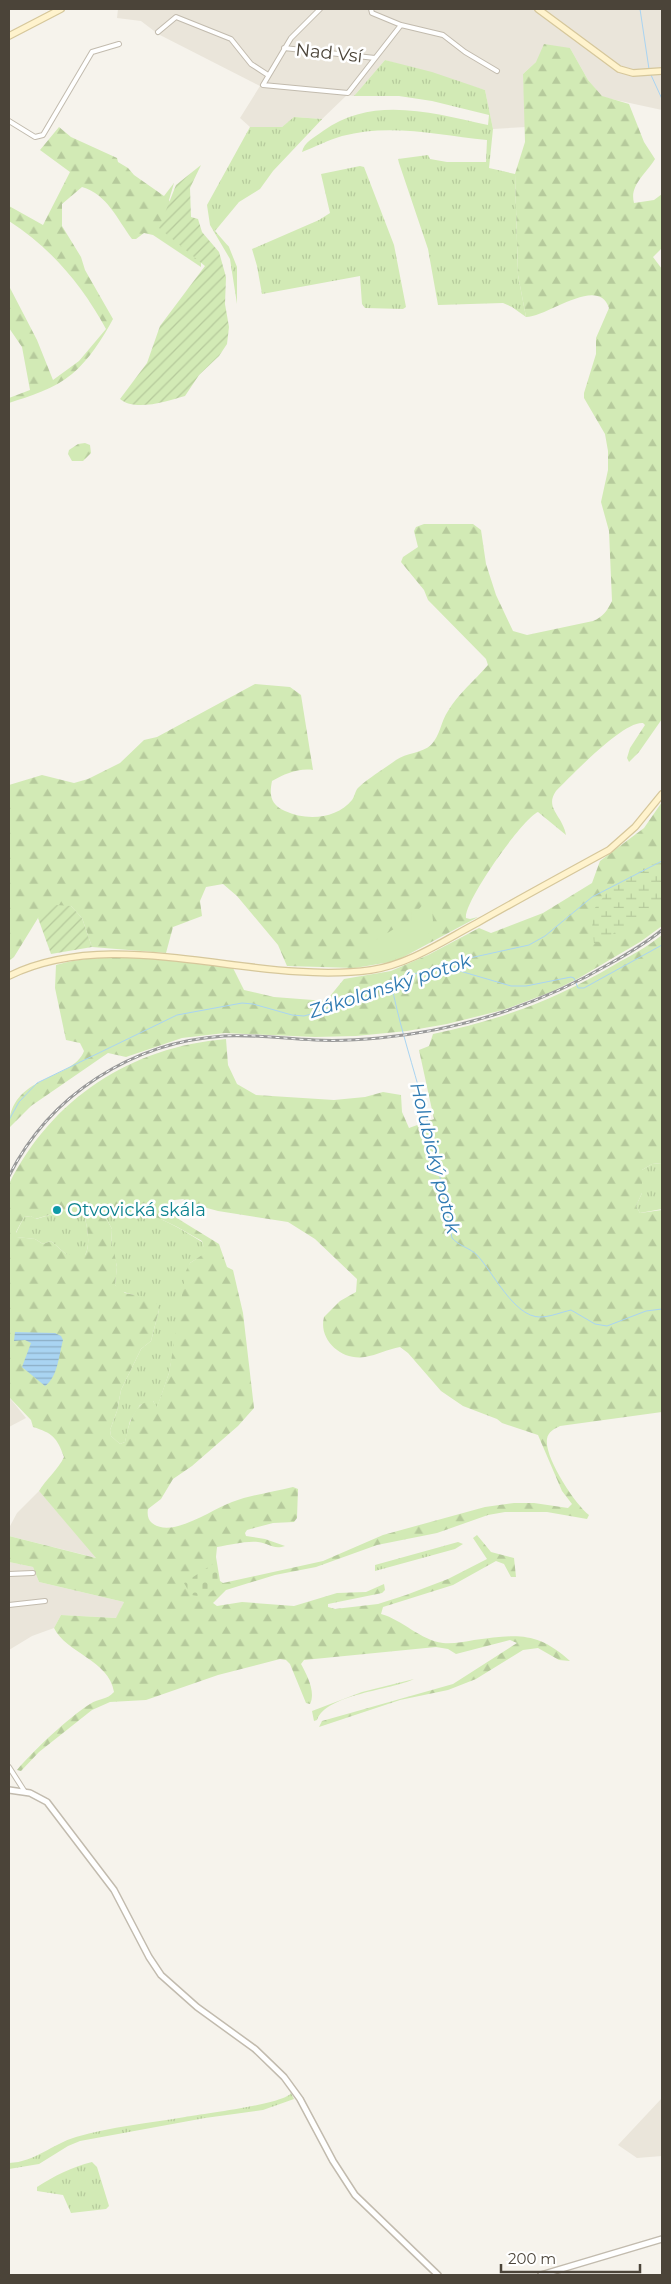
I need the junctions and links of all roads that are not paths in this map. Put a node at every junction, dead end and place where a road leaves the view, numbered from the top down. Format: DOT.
graph roads {
  1 [pos="61,9"];
  2 [pos="320,9"];
  3 [pos="371,9"];
  4 [pos="538,9"];
  5 [pos="401,25"];
  6 [pos="158,32"];
  7 [pos="9,36"];
  8 [pos="119,44"];
  9 [pos="284,48"];
  10 [pos="375,58"];
  11 [pos="496,71"];
  12 [pos="659,71"];
  13 [pos="268,75"];
  14 [pos="9,122"];
  15 [pos="662,794"];
  16 [pos="9,976"];
  17 [pos="32,1573"];
  18 [pos="9,1574"];
  19 [pos="46,1601"];
  20 [pos="9,1605"];
  21 [pos="9,1767"];
  22 [pos="9,1790"];
  23 [pos="25,1792"];
  24 [pos="662,2239"];
  25 [pos="438,2275"];
  26 [pos="541,2275"];
  1 -- 7 [label="main road"];
  2 -- 9 [label="street"];
  3 -- 5 [label="street"];
  4 -- 12 [label="main road"];
  5 -- 10 [label="street"];
  5 -- 11 [label="street"];
  6 -- 13 [label="street"];
  8 -- 14 [label="street"];
  9 -- 10 [label="street, Nad Vsí"];
  9 -- 13 [label="street"];
  10 -- 13 [label="street"];
  15 -- 16 [label="main road"];
  17 -- 18 [label="street"];
  19 -- 20 [label="street"];
  21 -- 23 [label="street"];
  22 -- 23 [label="street"];
  23 -- 25 [label="street"];
  24 -- 26 [label="street"];
}
